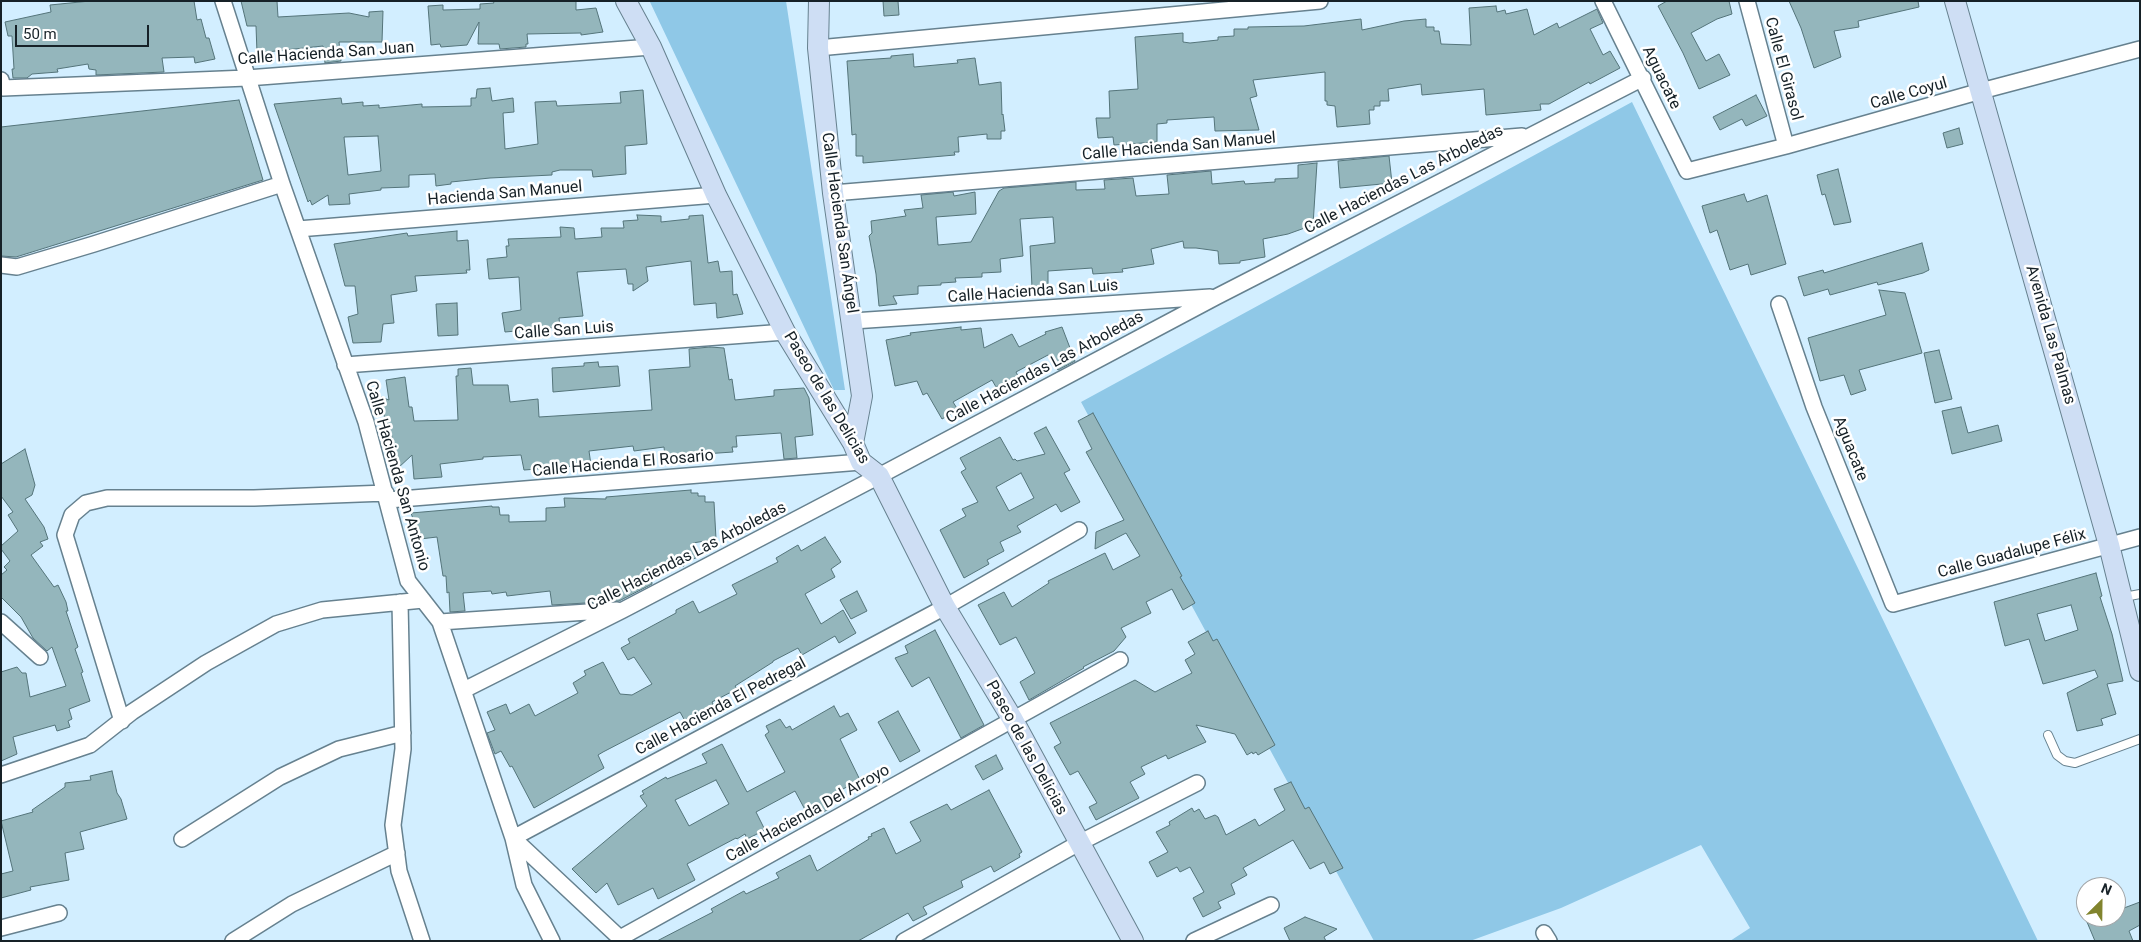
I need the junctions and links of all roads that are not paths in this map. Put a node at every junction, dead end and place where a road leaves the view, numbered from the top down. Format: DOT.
graph roads {
  1 [pos="223,1"];
  2 [pos="626,1"];
  3 [pos="818,1"];
  4 [pos="1320,1"];
  5 [pos="1603,1"];
  6 [pos="1747,1"];
  7 [pos="1955,1"];
  8 [pos="652,47"];
  9 [pos="818,48"];
  10 [pos="2140,50"];
  11 [pos="247,78"];
  12 [pos="1643,78"];
  13 [pos="2,84"];
  14 [pos="1981,91"];
  15 [pos="1528,136"];
  16 [pos="1786,146"];
  17 [pos="1687,171"];
  18 [pos="282,184"];
  19 [pos="833,193"];
  20 [pos="716,194"];
  21 [pos="298,229"];
  22 [pos="1,265"];
  23 [pos="1216,297"];
  24 [pos="1779,304"];
  25 [pos="853,321"];
  26 [pos="785,332"];
  27 [pos="345,366"];
  28 [pos="853,443"];
  29 [pos="861,462"];
  30 [pos="879,476"];
  31 [pos="387,496"];
  32 [pos="1079,530"];
  33 [pos="2140,537"];
  34 [pos="2109,546"];
  35 [pos="2131,596"];
  36 [pos="423,600"];
  37 [pos="400,602"];
  38 [pos="1893,604"];
  39 [pos="945,607"];
  40 [pos="623,610"];
  41 [pos="440,622"];
  42 [pos="3,626"];
  43 [pos="40,657"];
  44 [pos="1120,660"];
  45 [pos="2140,671"];
  46 [pos="464,690"];
  47 [pos="1013,720"];
  48 [pos="122,721"];
  49 [pos="403,733"];
  50 [pos="2048,736"];
  51 [pos="2140,739"];
  52 [pos="1,775"];
  53 [pos="1198,783"];
  54 [pos="513,838"];
  55 [pos="182,839"];
  56 [pos="1079,843"];
  57 [pos="397,853"];
  58 [pos="1271,905"];
  59 [pos="59,913"];
  60 [pos="1,928"];
  61 [pos="622,939"];
  62 [pos="233,941"];
  63 [pos="422,941"];
  64 [pos="552,941"];
  65 [pos="904,941"];
  66 [pos="1133,941"];
  67 [pos="1194,941"];
  1 -- 11 [label="street, Calle Hacienda San Antonio"];
  2 -- 8 [label="street, Paseo de las Delicias"];
  3 -- 9 [label="street, Calle Hacienda San Ángel"];
  4 -- 9 [label="street"];
  5 -- 12 [label="street, Aguacate"];
  6 -- 16 [label="street, Calle El Girasol"];
  7 -- 14 [label="street, Avenida Las Palmas"];
  8 -- 11 [label="street, Calle Hacienda San Juan"];
  8 -- 20 [label="street, Paseo de las Delicias"];
  9 -- 19 [label="street, Calle Hacienda San Ángel"];
  10 -- 14 [label="street, Calle Coyul"];
  11 -- 13 [label="street, Calle Hacienda San Juan"];
  11 -- 18 [label="street, Calle Hacienda San Antonio"];
  12 -- 15 [label="street, Calle Haciendas Las Arboledas"];
  12 -- 17 [label="street, Aguacate"];
  14 -- 16 [label="street, Calle Coyul"];
  14 -- 34 [label="street, Avenida Las Palmas"];
  15 -- 19 [label="street, Calle Hacienda San Manuel"];
  15 -- 23 [label="street, Calle Haciendas Las Arboledas"];
  16 -- 17 [label="street, Calle Coyul"];
  18 -- 21 [label="street, Calle Hacienda San Antonio"];
  18 -- 22 [label="street"];
  19 -- 25 [label="street, Calle Hacienda San Ángel"];
  20 -- 21 [label="street, Hacienda San Manuel"];
  20 -- 26 [label="street, Paseo de las Delicias"];
  21 -- 27 [label="street, Calle Hacienda San Antonio"];
  23 -- 25 [label="street, Calle Hacienda San Luis"];
  23 -- 30 [label="street, Calle Haciendas Las Arboledas"];
  24 -- 38 [label="street, Aguacate"];
  25 -- 28 [label="street, Calle Hacienda San Ángel"];
  26 -- 27 [label="street, Calle San Luis"];
  26 -- 28 [label="street, Paseo de las Delicias"];
  27 -- 31 [label="street, Calle Hacienda San Antonio"];
  28 -- 29 [label="street, Paseo de las Delicias"];
  29 -- 30 [label="street, Paseo de las Delicias"];
  29 -- 31 [label="street, Calle Hacienda El Rosario"];
  30 -- 39 [label="street, Paseo de las Delicias"];
  30 -- 40 [label="street, Calle Haciendas Las Arboledas"];
  31 -- 36 [label="street, Calle Hacienda San Antonio"];
  31 -- 48 [label="street, Calle Hacienda El Rosario"];
  32 -- 39 [label="street, Calle Hacienda El Pedregal"];
  33 -- 34 [label="street, Calle Guadalupe Félix"];
  34 -- 35 [label="street, Avenida Las Palmas"];
  34 -- 38 [label="street, Calle Guadalupe Félix"];
  35 -- 45 [label="street, Avenida Las Palmas"];
  36 -- 37 [label="street"];
  36 -- 41 [label="street, Calle Hacienda San Antonio"];
  37 -- 48 [label="street"];
  37 -- 49 [label="street"];
  39 -- 47 [label="street, Paseo de las Delicias"];
  39 -- 54 [label="street, Calle Hacienda El Pedregal"];
  40 -- 41 [label="street"];
  40 -- 46 [label="street, Calle Haciendas Las Arboledas"];
  41 -- 46 [label="street, Calle Hacienda San Antonio"];
  42 -- 43 [label="street"];
  44 -- 47 [label="street, Calle Hacienda Del Arroyo"];
  46 -- 54 [label="street, Calle Hacienda San Antonio"];
  47 -- 56 [label="street, Paseo de las Delicias"];
  47 -- 61 [label="street, Calle Hacienda Del Arroyo"];
  48 -- 52 [label="street"];
  49 -- 55 [label="street"];
  49 -- 57 [label="street"];
  50 -- 51 [label="lane"];
  53 -- 56 [label="street"];
  54 -- 61 [label="street, Calle Hacienda San Antonio"];
  54 -- 64 [label="street"];
  56 -- 65 [label="street"];
  56 -- 66 [label="street, Paseo de las Delicias"];
  57 -- 62 [label="street"];
  57 -- 63 [label="street"];
  58 -- 67 [label="street"];
  59 -- 60 [label="street"];
}
